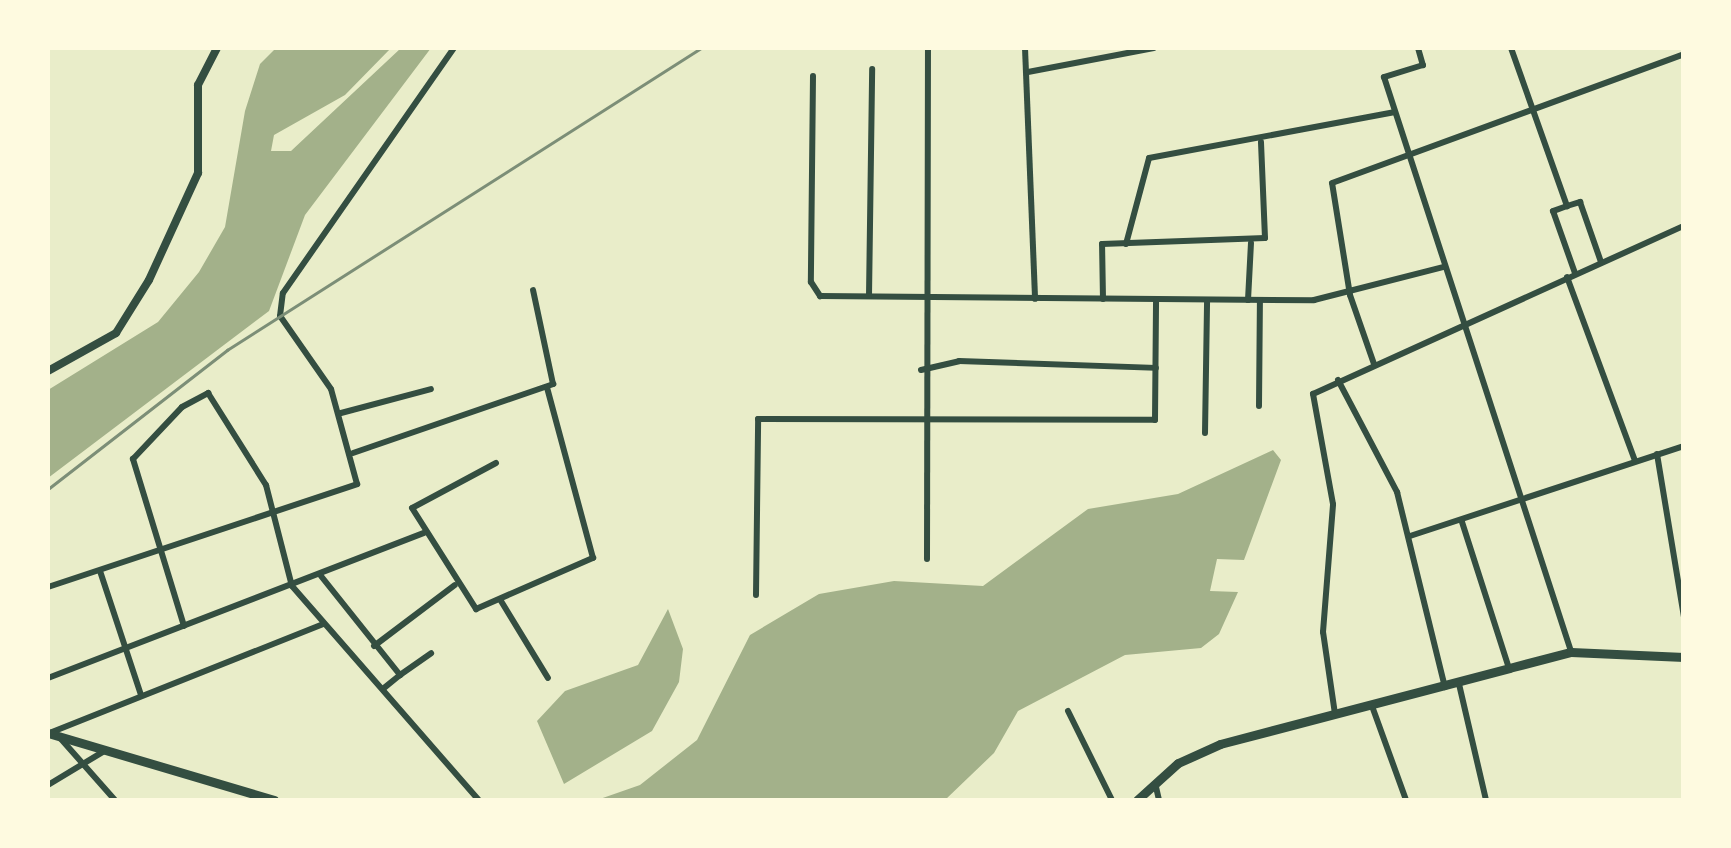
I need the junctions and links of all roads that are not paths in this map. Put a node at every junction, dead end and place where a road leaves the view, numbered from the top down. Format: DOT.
graph roads {
  1 [pos="217,48"];
  2 [pos="454,48"];
  3 [pos="928,48"];
  4 [pos="1025,48"];
  5 [pos="1154,48"];
  6 [pos="1418,48"];
  7 [pos="1511,48"];
  8 [pos="1684,54"];
  9 [pos="872,69"];
  10 [pos="1027,72"];
  11 [pos="813,76"];
  12 [pos="1533,109"];
  13 [pos="1394,112"];
  14 [pos="1261,142"];
  15 [pos="1410,155"];
  16 [pos="1568,206"];
  17 [pos="1681,227"];
  18 [pos="1684,239"];
  19 [pos="1251,243"];
  20 [pos="1126,244"];
  21 [pos="1602,262"];
  22 [pos="1443,267"];
  23 [pos="1571,275"];
  24 [pos="533,290"];
  25 [pos="1350,295"];
  26 [pos="869,296"];
  27 [pos="922,297"];
  28 [pos="1035,299"];
  29 [pos="1103,300"];
  30 [pos="1156,300"];
  31 [pos="1207,300"];
  32 [pos="1248,300"];
  33 [pos="1260,300"];
  34 [pos="1462,322"];
  35 [pos="1374,364"];
  36 [pos="1156,368"];
  37 [pos="921,370"];
  38 [pos="48,371"];
  39 [pos="1338,380"];
  40 [pos="547,388"];
  41 [pos="431,389"];
  42 [pos="1259,406"];
  43 [pos="341,413"];
  44 [pos="920,416"];
  45 [pos="1205,432"];
  46 [pos="1684,446"];
  47 [pos="354,453"];
  48 [pos="1657,454"];
  49 [pos="1635,461"];
  50 [pos="496,463"];
  51 [pos="1525,499"];
  52 [pos="276,518"];
  53 [pos="1462,521"];
  54 [pos="424,533"];
  55 [pos="1410,536"];
  56 [pos="158,552"];
  57 [pos="926,559"];
  58 [pos="100,571"];
  59 [pos="322,576"];
  60 [pos="455,585"];
  61 [pos="48,586"];
  62 [pos="292,586"];
  63 [pos="756,595"];
  64 [pos="501,601"];
  65 [pos="1684,617"];
  66 [pos="323,624"];
  67 [pos="184,626"];
  68 [pos="374,646"];
  69 [pos="126,650"];
  70 [pos="432,652"];
  71 [pos="1571,652"];
  72 [pos="1684,658"];
  73 [pos="1509,668"];
  74 [pos="400,676"];
  75 [pos="48,678"];
  76 [pos="548,678"];
  77 [pos="1459,684"];
  78 [pos="1445,687"];
  79 [pos="383,690"];
  80 [pos="141,695"];
  81 [pos="1372,706"];
  82 [pos="1068,711"];
  83 [pos="1335,714"];
  84 [pos="49,733"];
  85 [pos="107,750"];
  86 [pos="89,765"];
  87 [pos="48,785"];
  88 [pos="1156,787"];
  89 [pos="115,800"];
  90 [pos="274,800"];
  91 [pos="479,800"];
  92 [pos="1112,800"];
  93 [pos="1137,800"];
  94 [pos="1158,800"];
  95 [pos="1406,800"];
  96 [pos="1486,800"];
  1 -- 38 [label="street"];
  2 -- 43 [label="street"];
  3 -- 27 [label="street"];
  4 -- 10 [label="street"];
  5 -- 10 [label="street"];
  6 -- 13 [label="street"];
  7 -- 12 [label="street"];
  8 -- 12 [label="street"];
  9 -- 26 [label="street"];
  10 -- 28 [label="street"];
  11 -- 26 [label="street"];
  12 -- 15 [label="street"];
  12 -- 16 [label="street"];
  13 -- 14 [label="street"];
  13 -- 15 [label="street"];
  14 -- 19 [label="street"];
  14 -- 20 [label="street"];
  15 -- 22 [label="street"];
  15 -- 25 [label="street"];
  16 -- 21 [label="street"];
  16 -- 23 [label="street"];
  17 -- 18 [label="street"];
  17 -- 21 [label="street"];
  19 -- 20 [label="street"];
  19 -- 32 [label="street"];
  20 -- 29 [label="street"];
  21 -- 23 [label="street"];
  22 -- 25 [label="street"];
  22 -- 34 [label="street"];
  23 -- 34 [label="street"];
  23 -- 49 [label="street"];
  24 -- 40 [label="street"];
  25 -- 33 [label="street"];
  25 -- 35 [label="street"];
  26 -- 27 [label="street"];
  27 -- 28 [label="street"];
  27 -- 37 [label="street"];
  28 -- 29 [label="street"];
  29 -- 30 [label="street"];
  30 -- 31 [label="street"];
  30 -- 36 [label="street"];
  31 -- 32 [label="street"];
  31 -- 45 [label="street"];
  32 -- 33 [label="street"];
  33 -- 42 [label="street"];
  34 -- 35 [label="street"];
  34 -- 51 [label="street"];
  35 -- 39 [label="street"];
  36 -- 37 [label="street"];
  36 -- 44 [label="street"];
  37 -- 44 [label="street"];
  39 -- 55 [label="street"];
  39 -- 83 [label="street"];
  40 -- 47 [label="street"];
  40 -- 64 [label="street"];
  41 -- 43 [label="street"];
  43 -- 47 [label="street"];
  44 -- 57 [label="street"];
  44 -- 63 [label="street"];
  46 -- 48 [label="street"];
  47 -- 52 [label="street"];
  48 -- 49 [label="street"];
  48 -- 65 [label="street"];
  49 -- 51 [label="street"];
  50 -- 54 [label="street"];
  51 -- 53 [label="street"];
  51 -- 71 [label="street"];
  52 -- 56 [label="street"];
  52 -- 56 [label="street"];
  52 -- 62 [label="street"];
  53 -- 55 [label="street"];
  53 -- 73 [label="street"];
  54 -- 59 [label="street"];
  54 -- 60 [label="street"];
  55 -- 78 [label="street"];
  56 -- 58 [label="street"];
  56 -- 67 [label="street"];
  58 -- 61 [label="street"];
  58 -- 69 [label="street"];
  59 -- 62 [label="street"];
  59 -- 68 [label="street"];
  60 -- 64 [label="street"];
  60 -- 68 [label="street"];
  62 -- 66 [label="street"];
  62 -- 67 [label="street"];
  64 -- 76 [label="street"];
  66 -- 79 [label="street"];
  66 -- 80 [label="street"];
  67 -- 69 [label="street"];
  68 -- 74 [label="street"];
  69 -- 75 [label="street"];
  69 -- 80 [label="street"];
  70 -- 74 [label="street"];
  71 -- 72 [label="main road"];
  71 -- 73 [label="main road"];
  73 -- 77 [label="main road"];
  74 -- 79 [label="street"];
  77 -- 78 [label="main road"];
  77 -- 96 [label="street"];
  78 -- 81 [label="main road"];
  79 -- 91 [label="street"];
  80 -- 84 [label="street"];
  81 -- 83 [label="main road"];
  81 -- 95 [label="street"];
  82 -- 92 [label="street"];
  83 -- 88 [label="main road"];
  84 -- 85 [label="main road"];
  84 -- 86 [label="street"];
  85 -- 86 [label="street"];
  85 -- 90 [label="main road"];
  86 -- 87 [label="street"];
  86 -- 89 [label="street"];
  88 -- 93 [label="main road"];
  88 -- 94 [label="street"];
}
